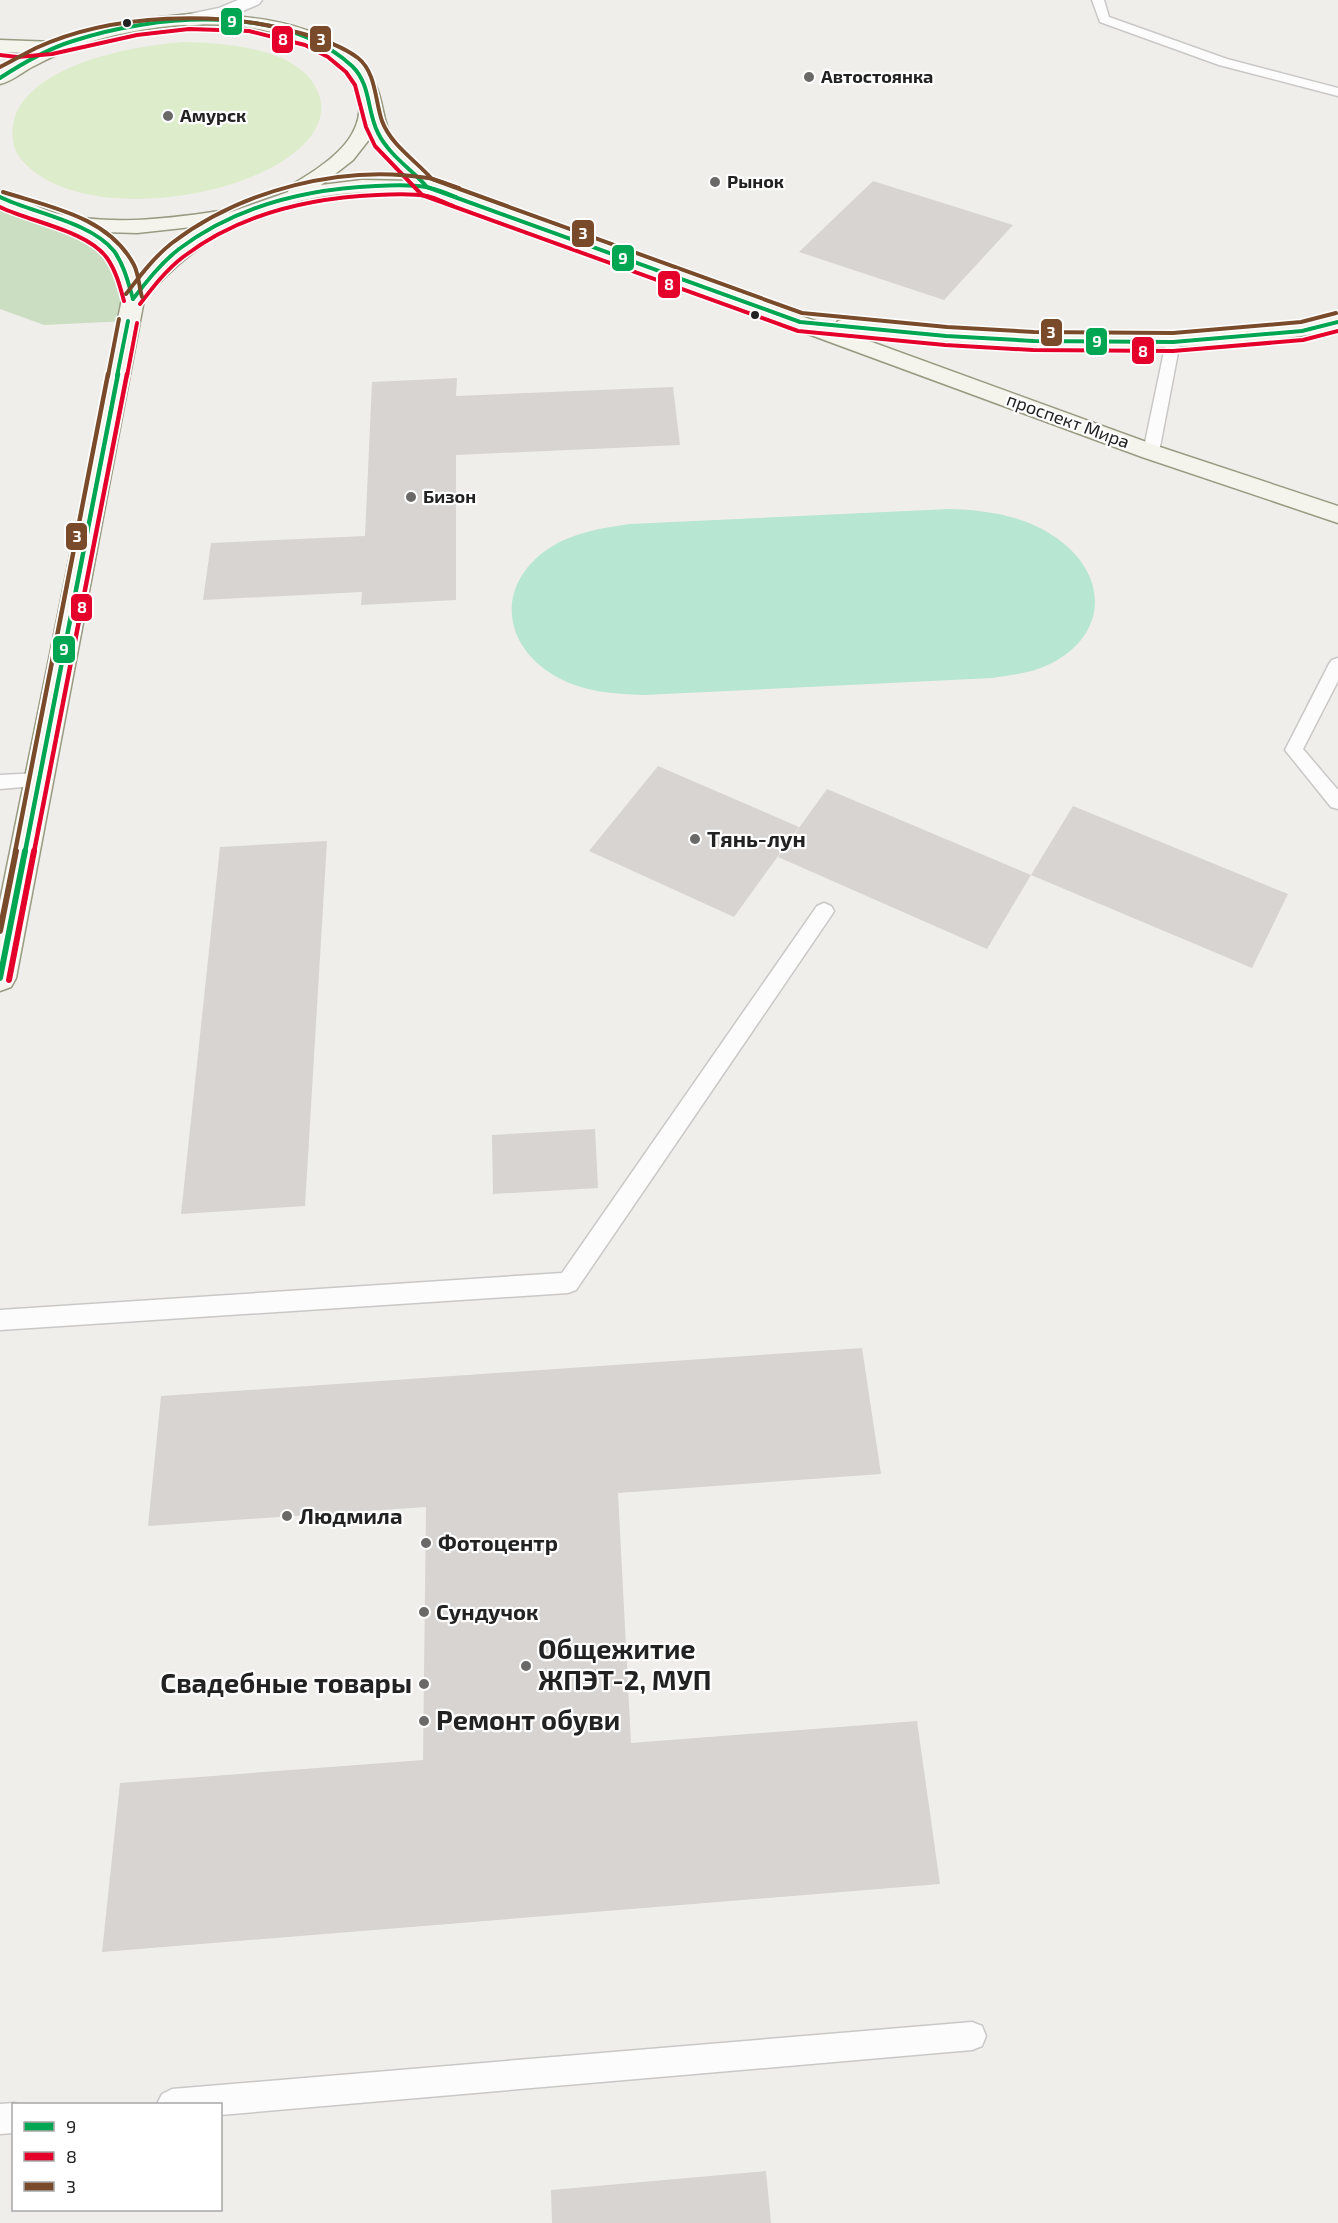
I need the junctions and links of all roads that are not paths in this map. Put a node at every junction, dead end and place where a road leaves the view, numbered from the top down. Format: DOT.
graph roads {
  1 [pos="255,0"];
  2 [pos="1098,0"];
  3 [pos="187,20"];
  4 [pos="285,30"];
  5 [pos="83,37"];
  6 [pos="0,46"];
  7 [pos="0,52"];
  8 [pos="0,77"];
  9 [pos="1338,92"];
  10 [pos="370,100"];
  11 [pos="427,187"];
  12 [pos="2,200"];
  13 [pos="263,205"];
  14 [pos="70,222"];
  15 [pos="133,299"];
  16 [pos="800,322"];
  17 [pos="1338,322"];
  18 [pos="1173,342"];
  19 [pos="1150,452"];
  20 [pos="1338,514"];
  21 [pos="1338,664"];
  22 [pos="39,780"];
  23 [pos="0,782"];
  24 [pos="1338,802"];
  25 [pos="824,911"];
  26 [pos="0,978"];
  27 [pos="0,1320"];
  28 [pos="972,2036"];
  29 [pos="184,2103"];
  1 -- 3 [label="street"];
  1 -- 4 [label="street"];
  2 -- 9 [label="lane"];
  3 -- 4 [label="main road"];
  3 -- 5 [label="main road"];
  4 -- 10 [label="main road"];
  5 -- 6 [label="main road"];
  5 -- 8 [label="main road"];
  7 -- 8 [label="main road"];
  10 -- 11 [label="main road"];
  10 -- 13 [label="main road"];
  11 -- 13 [label="main road"];
  11 -- 16 [label="main road"];
  12 -- 14 [label="main road"];
  13 -- 14 [label="main road"];
  13 -- 15 [label="main road"];
  14 -- 15 [label="main road"];
  15 -- 22 [label="main road"];
  16 -- 18 [label="main road"];
  16 -- 19 [label="main road, проспект Мира"];
  17 -- 18 [label="main road"];
  18 -- 19 [label="lane"];
  19 -- 20 [label="main road, проспект Мира"];
  21 -- 24 [label="lane"];
  22 -- 23 [label="lane"];
  22 -- 26 [label="main road"];
  25 -- 27 [label="lane"];
  28 -- 29 [label="lane"];
}
